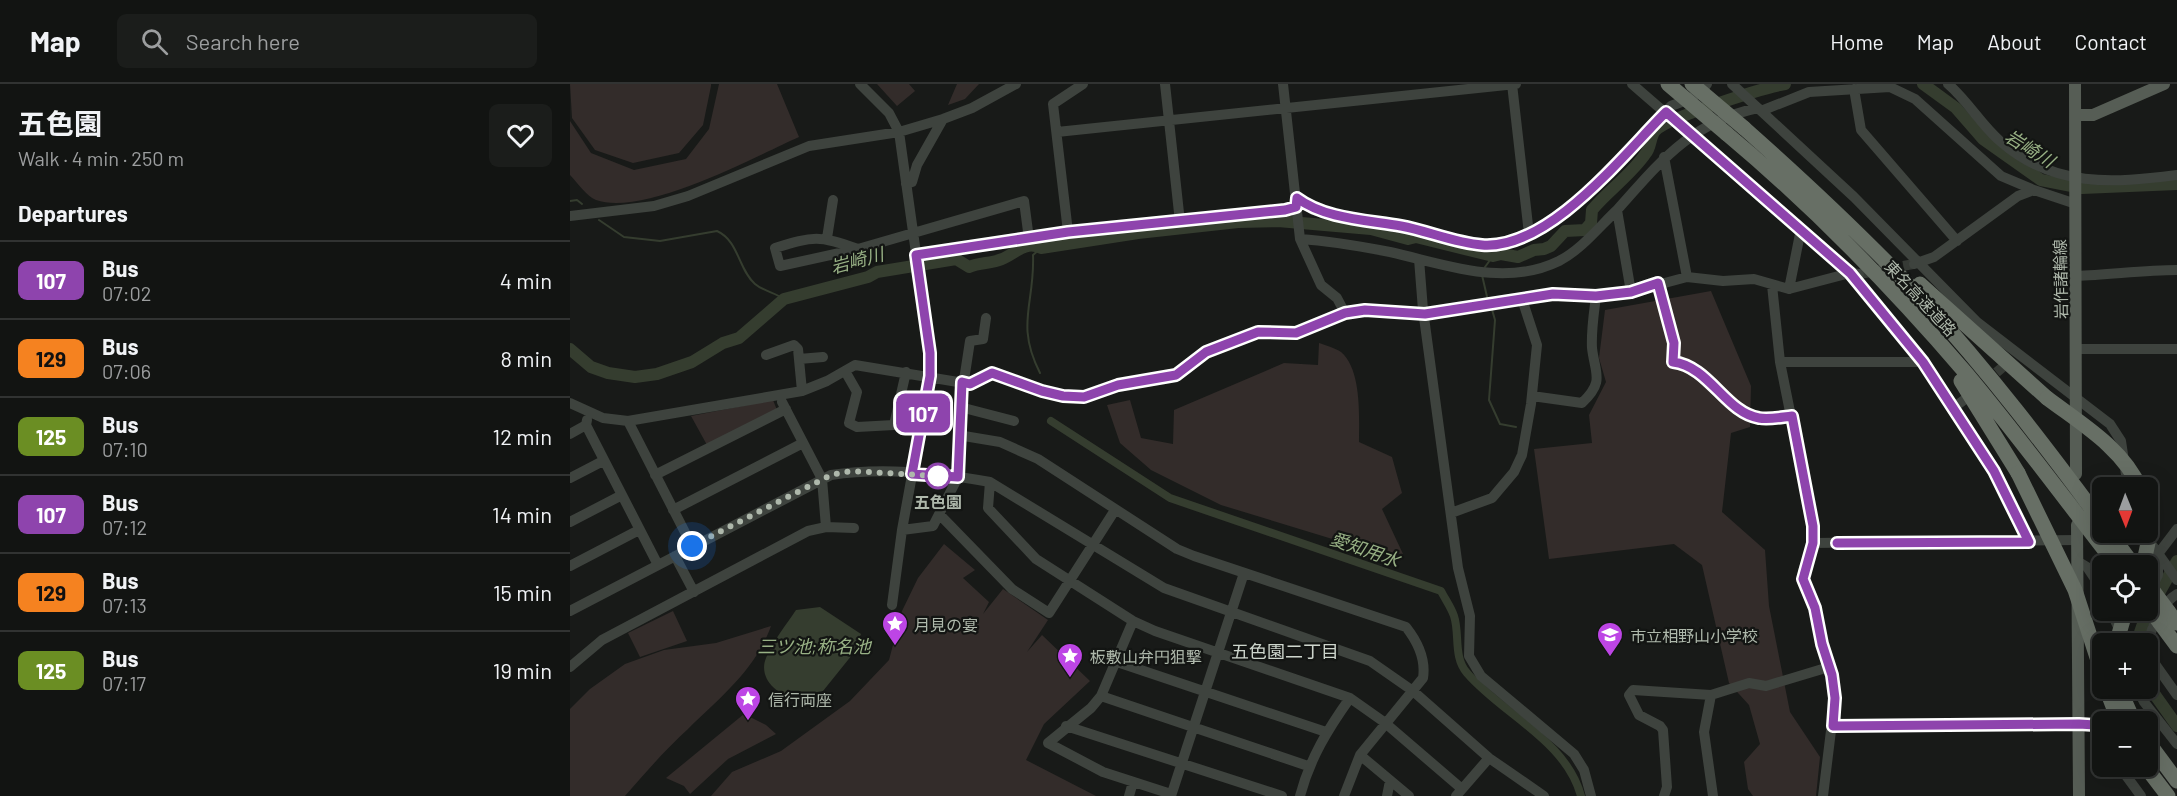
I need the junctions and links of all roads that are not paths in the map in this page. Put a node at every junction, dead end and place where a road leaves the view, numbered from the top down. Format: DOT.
graph roads {
  1 [pos="861,84"];
  2 [pos="1016,84"];
  3 [pos="1083,84"];
  4 [pos="1165,84"];
  5 [pos="1283,84"];
  6 [pos="1514,84"];
  7 [pos="1632,84"];
  8 [pos="1668,84"];
  9 [pos="1692,84"];
  10 [pos="1707,84"];
  11 [pos="1732,84"];
  12 [pos="1947,84"];
  13 [pos="2075,84"];
  14 [pos="2164,84"];
  15 [pos="1854,88"];
  16 [pos="1758,108"];
  17 [pos="1286,110"];
  18 [pos="1668,114"];
  19 [pos="2076,115"];
  20 [pos="943,119"];
  21 [pos="1169,120"];
  22 [pos="899,132"];
  23 [pos="1057,132"];
  24 [pos="1690,133"];
  25 [pos="1769,150"];
  26 [pos="1664,157"];
  27 [pos="2177,175"];
  28 [pos="2076,178"];
  29 [pos="906,184"];
  30 [pos="2034,190"];
  31 [pos="833,200"];
  32 [pos="2076,201"];
  33 [pos="1296,205"];
  34 [pos="1617,210"];
  35 [pos="570,216"];
  36 [pos="1180,222"];
  37 [pos="1801,229"];
  38 [pos="913,231"];
  39 [pos="1068,232"];
  40 [pos="1299,234"];
  41 [pos="1529,234"];
  42 [pos="827,238"];
  43 [pos="1029,238"];
  44 [pos="1957,241"];
  45 [pos="858,249"];
  46 [pos="917,256"];
  47 [pos="1419,259"];
  48 [pos="1917,263"];
  49 [pos="2177,270"];
  50 [pos="1855,274"];
  51 [pos="2076,276"];
  52 [pos="1687,277"];
  53 [pos="1658,283"];
  54 [pos="1772,285"];
  55 [pos="1789,289"];
  56 [pos="1631,292"];
  57 [pos="1596,296"];
  58 [pos="1522,299"];
  59 [pos="1345,313"];
  60 [pos="1912,313"];
  61 [pos="1425,314"];
  62 [pos="986,318"];
  63 [pos="2177,349"];
  64 [pos="2077,350"];
  65 [pos="766,355"];
  66 [pos="823,357"];
  67 [pos="799,359"];
  68 [pos="1780,362"];
  69 [pos="1923,362"];
  70 [pos="845,371"];
  71 [pos="906,372"];
  72 [pos="930,376"];
  73 [pos="962,382"];
  74 [pos="802,391"];
  75 [pos="780,396"];
  76 [pos="1532,396"];
  77 [pos="2076,399"];
  78 [pos="1964,400"];
  79 [pos="570,403"];
  80 [pos="960,407"];
  81 [pos="1953,408"];
  82 [pos="786,409"];
  83 [pos="589,412"];
  84 [pos="1792,416"];
  85 [pos="628,421"];
  86 [pos="1014,421"];
  87 [pos="586,425"];
  88 [pos="570,434"];
  89 [pos="958,435"];
  90 [pos="803,443"];
  91 [pos="603,461"];
  92 [pos="912,474"];
  93 [pos="2076,474"];
  94 [pos="655,476"];
  95 [pos="958,477"];
  96 [pos="2126,477"];
  97 [pos="2134,477"];
  98 [pos="570,478"];
  99 [pos="822,479"];
  100 [pos="990,482"];
  101 [pos="622,495"];
  102 [pos="673,510"];
  103 [pos="1115,510"];
  104 [pos="2092,510"];
  105 [pos="1451,513"];
  106 [pos="940,515"];
  107 [pos="570,522"];
  108 [pos="2077,525"];
  109 [pos="826,527"];
  110 [pos="854,528"];
  111 [pos="2177,529"];
  112 [pos="639,530"];
  113 [pos="902,530"];
  114 [pos="2077,540"];
  115 [pos="2029,542"];
  116 [pos="1813,543"];
  117 [pos="2151,543"];
  118 [pos="1092,545"];
  119 [pos="692,546"];
  120 [pos="675,555"];
  121 [pos="2108,555"];
  122 [pos="2159,556"];
  123 [pos="2077,561"];
  124 [pos="2158,562"];
  125 [pos="658,565"];
  126 [pos="570,566"];
  127 [pos="1244,573"];
  128 [pos="2092,574"];
  129 [pos="1070,580"];
  130 [pos="2177,580"];
  131 [pos="694,592"];
  132 [pos="2177,594"];
  133 [pos="2158,602"];
  134 [pos="892,605"];
  135 [pos="570,611"];
  136 [pos="1232,613"];
  137 [pos="2168,619"];
  138 [pos="1132,621"];
  139 [pos="2150,633"];
  140 [pos="2092,642"];
  141 [pos="2177,646"];
  142 [pos="1218,653"];
  143 [pos="1117,662"];
  144 [pos="2158,666"];
  145 [pos="570,667"];
  146 [pos="1829,667"];
  147 [pos="1206,691"];
  148 [pos="1413,691"];
  149 [pos="1710,695"];
  150 [pos="2177,695"];
  151 [pos="1101,696"];
  152 [pos="1350,698"];
  153 [pos="2142,699"];
  154 [pos="1384,723"];
  155 [pos="2079,724"];
  156 [pos="2092,725"];
  157 [pos="1066,726"];
  158 [pos="1194,726"];
  159 [pos="1833,726"];
  160 [pos="1326,732"];
  161 [pos="2177,744"];
  162 [pos="1360,755"];
  163 [pos="2158,755"];
  164 [pos="1489,758"];
  165 [pos="1181,763"];
  166 [pos="1308,766"];
  167 [pos="2127,777"];
  168 [pos="2153,777"];
  169 [pos="1390,781"];
  170 [pos="2177,781"];
  171 [pos="1133,782"];
  172 [pos="1459,793"];
  173 [pos="1171,795"];
  174 [pos="1128,796"];
  175 [pos="1282,796"];
  176 [pos="1300,796"];
  177 [pos="1344,796"];
  178 [pos="1387,796"];
  179 [pos="1409,796"];
  180 [pos="1544,796"];
  181 [pos="1591,796"];
  182 [pos="1664,796"];
  183 [pos="1713,796"];
  184 [pos="1823,796"];
  185 [pos="2079,796"];
  186 [pos="2141,796"];
  187 [pos="2168,796"];
  1 -- 22 [label="street"];
  2 -- 20 [label="street"];
  3 -- 23 [label="street"];
  4 -- 21 [label="street"];
  5 -- 17 [label="street"];
  6 -- 17 [label="street"];
  6 -- 41 [label="street"];
  7 -- 18 [label="street"];
  8 -- 60 [label="highway, 東名高速道路, bridge"];
  9 -- 25 [label="highway, 東名高速道路, bridge"];
  10 -- 18 [label="street"];
  11 -- 16 [label="street"];
  12 -- 28 [label="street"];
  13 -- 19 [label="main road, 岩作諸輪線"];
  14 -- 19 [label="main road"];
  15 -- 16 [label="street"];
  15 -- 30 [label="street"];
  15 -- 44 [label="street"];
  16 -- 24 [label="street"];
  16 -- 48 [label="street"];
  17 -- 21 [label="street"];
  17 -- 33 [label="street"];
  18 -- 24 [label="street"];
  18 -- 41 [label="street"];
  19 -- 28 [label="main road, 岩作諸輪線"];
  20 -- 22 [label="street"];
  20 -- 29 [label="street"];
  21 -- 23 [label="street"];
  21 -- 36 [label="street"];
  22 -- 29 [label="street"];
  22 -- 35 [label="street"];
  23 -- 39 [label="street"];
  24 -- 26 [label="street"];
  24 -- 37 [label="street"];
  25 -- 97 [label="highway, bridge"];
  25 -- 104 [label="highway, 東名高速道路"];
  26 -- 34 [label="street"];
  26 -- 52 [label="street"];
  27 -- 28 [label="street"];
  28 -- 32 [label="main road, 岩作諸輪線"];
  29 -- 38 [label="street"];
  30 -- 32 [label="street"];
  30 -- 44 [label="street"];
  31 -- 42 [label="street"];
  32 -- 51 [label="main road, 岩作諸輪線"];
  33 -- 36 [label="street"];
  33 -- 40 [label="street"];
  33 -- 41 [label="street"];
  34 -- 47 [label="street"];
  34 -- 56 [label="street"];
  36 -- 39 [label="street"];
  37 -- 50 [label="street"];
  37 -- 55 [label="street"];
  38 -- 43 [label="street"];
  38 -- 45 [label="street"];
  38 -- 46 [label="street"];
  39 -- 43 [label="street"];
  40 -- 47 [label="street"];
  40 -- 59 [label="street"];
  42 -- 45 [label="street"];
  42 -- 45 [label="street"];
  43 -- 46 [label="street"];
  44 -- 48 [label="street"];
  46 -- 72 [label="street"];
  47 -- 61 [label="street"];
  48 -- 77 [label="street"];
  49 -- 51 [label="street"];
  50 -- 55 [label="street"];
  50 -- 69 [label="street"];
  51 -- 64 [label="main road, 岩作諸輪線"];
  52 -- 53 [label="street"];
  52 -- 54 [label="street"];
  53 -- 56 [label="street"];
  53 -- 84 [label="street"];
  54 -- 55 [label="street"];
  54 -- 68 [label="street"];
  56 -- 57 [label="street"];
  57 -- 58 [label="street"];
  57 -- 76 [label="street"];
  58 -- 61 [label="street"];
  58 -- 76 [label="street"];
  59 -- 61 [label="street"];
  59 -- 73 [label="street"];
  60 -- 121 [label="highway, 東名高速道路"];
  60 -- 140 [label="highway, bridge"];
  61 -- 105 [label="street"];
  62 -- 73 [label="street"];
  63 -- 64 [label="street"];
  64 -- 77 [label="main road, 岩作諸輪線"];
  65 -- 67 [label="street"];
  66 -- 67 [label="street"];
  67 -- 74 [label="street"];
  68 -- 69 [label="street"];
  68 -- 84 [label="street"];
  69 -- 81 [label="street"];
  70 -- 71 [label="street"];
  70 -- 71 [label="street"];
  70 -- 74 [label="street"];
  71 -- 72 [label="street"];
  72 -- 73 [label="street"];
  72 -- 92 [label="street"];
  73 -- 80 [label="street"];
  74 -- 75 [label="street"];
  75 -- 82 [label="street"];
  75 -- 85 [label="street"];
  76 -- 105 [label="street"];
  77 -- 93 [label="main road, 岩作諸輪線"];
  77 -- 96 [label="street"];
  78 -- 81 [label="street"];
  79 -- 83 [label="street"];
  80 -- 86 [label="street"];
  80 -- 89 [label="street"];
  81 -- 115 [label="street"];
  82 -- 90 [label="street"];
  82 -- 94 [label="street"];
  83 -- 85 [label="street"];
  83 -- 87 [label="street"];
  84 -- 116 [label="street"];
  85 -- 94 [label="street"];
  87 -- 88 [label="street"];
  87 -- 91 [label="street"];
  89 -- 95 [label="street"];
  89 -- 103 [label="street"];
  90 -- 99 [label="street"];
  90 -- 102 [label="street"];
  91 -- 98 [label="street"];
  91 -- 101 [label="street"];
  92 -- 95 [label="street"];
  92 -- 99 [label="street"];
  92 -- 113 [label="street"];
  94 -- 102 [label="street"];
  95 -- 100 [label="street"];
  95 -- 106 [label="street"];
  99 -- 109 [label="street"];
  99 -- 119 [label="street"];
  100 -- 118 [label="street"];
  100 -- 129 [label="street"];
  101 -- 107 [label="street"];
  101 -- 112 [label="street"];
  102 -- 119 [label="street"];
  103 -- 118 [label="street"];
  103 -- 127 [label="street"];
  105 -- 181 [label="street"];
  106 -- 113 [label="street"];
  106 -- 129 [label="street"];
  108 -- 114 [label="main road"];
  109 -- 110 [label="street"];
  109 -- 131 [label="street"];
  111 -- 122 [label="street"];
  112 -- 125 [label="street"];
  112 -- 126 [label="street"];
  113 -- 134 [label="street"];
  114 -- 115 [label="street"];
  114 -- 123 [label="main road"];
  115 -- 116 [label="street"];
  116 -- 146 [label="street"];
  117 -- 122 [label="street"];
  118 -- 129 [label="street"];
  118 -- 136 [label="street"];
  119 -- 120 [label="street"];
  120 -- 125 [label="street"];
  120 -- 131 [label="street"];
  122 -- 124 [label="street"];
  122 -- 130 [label="street"];
  123 -- 128 [label="street"];
  123 -- 155 [label="main road"];
  125 -- 135 [label="street"];
  127 -- 136 [label="street"];
  127 -- 148 [label="street"];
  129 -- 138 [label="street"];
  131 -- 145 [label="street"];
  132 -- 139 [label="street"];
  133 -- 137 [label="highway, bridge"];
  136 -- 142 [label="street"];
  136 -- 148 [label="street"];
  137 -- 141 [label="highway"];
  138 -- 142 [label="street"];
  138 -- 143 [label="street"];
  142 -- 147 [label="street"];
  142 -- 152 [label="street"];
  143 -- 147 [label="street"];
  143 -- 151 [label="street"];
  144 -- 150 [label="street"];
  146 -- 149 [label="street"];
  146 -- 159 [label="street"];
  147 -- 158 [label="street"];
  147 -- 160 [label="street"];
  148 -- 154 [label="street"];
  148 -- 164 [label="street"];
  149 -- 182 [label="street"];
  149 -- 183 [label="street"];
  151 -- 157 [label="street"];
  151 -- 158 [label="street"];
  152 -- 154 [label="street"];
  152 -- 160 [label="street"];
  153 -- 161 [label="street"];
  154 -- 162 [label="street"];
  154 -- 172 [label="street"];
  155 -- 156 [label="street"];
  155 -- 159 [label="street"];
  155 -- 185 [label="main road"];
  157 -- 165 [label="street"];
  157 -- 171 [label="street"];
  158 -- 165 [label="street"];
  158 -- 166 [label="street"];
  159 -- 184 [label="street"];
  160 -- 166 [label="street"];
  162 -- 169 [label="street"];
  162 -- 177 [label="street"];
  163 -- 170 [label="highway"];
  164 -- 172 [label="street"];
  164 -- 180 [label="street"];
  165 -- 173 [label="street"];
  165 -- 175 [label="street"];
  166 -- 176 [label="street"];
  167 -- 186 [label="street"];
  168 -- 187 [label="highway"];
  169 -- 178 [label="street"];
  169 -- 179 [label="street"];
  171 -- 173 [label="street"];
  171 -- 174 [label="street"];
}
